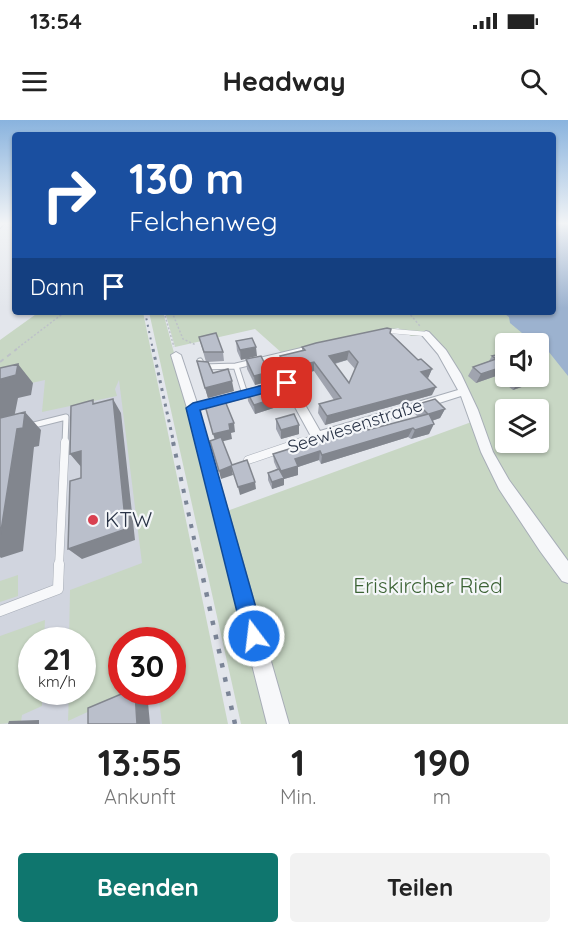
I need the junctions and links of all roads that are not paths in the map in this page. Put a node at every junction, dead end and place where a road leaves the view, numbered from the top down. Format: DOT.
graph roads {
  1 [pos="380,333"];
  2 [pos="426,334"];
  3 [pos="312,348"];
  4 [pos="176,355"];
  5 [pos="200,361"];
  6 [pos="236,366"];
  7 [pos="464,392"];
  8 [pos="245,394"];
  9 [pos="193,408"];
  10 [pos="21,428"];
  11 [pos="317,437"];
  12 [pos="248,460"];
  13 [pos="568,575"];
  14 [pos="0,611"];
  15 [pos="278,724"];
  1 -- 2 [label="lane"];
  2 -- 7 [label="street"];
  3 -- 6 [label="lane"];
  4 -- 9 [label="street"];
  5 -- 6 [label="lane"];
  6 -- 8 [label="lane"];
  7 -- 11 [label="street, Seewiesenstraße"];
  7 -- 13 [label="street"];
  8 -- 9 [label="street"];
  8 -- 11 [label="street"];
  9 -- 15 [label="street"];
  10 -- 14 [label="lane"];
  11 -- 12 [label="lane, Seewiesenstraße"];
}
